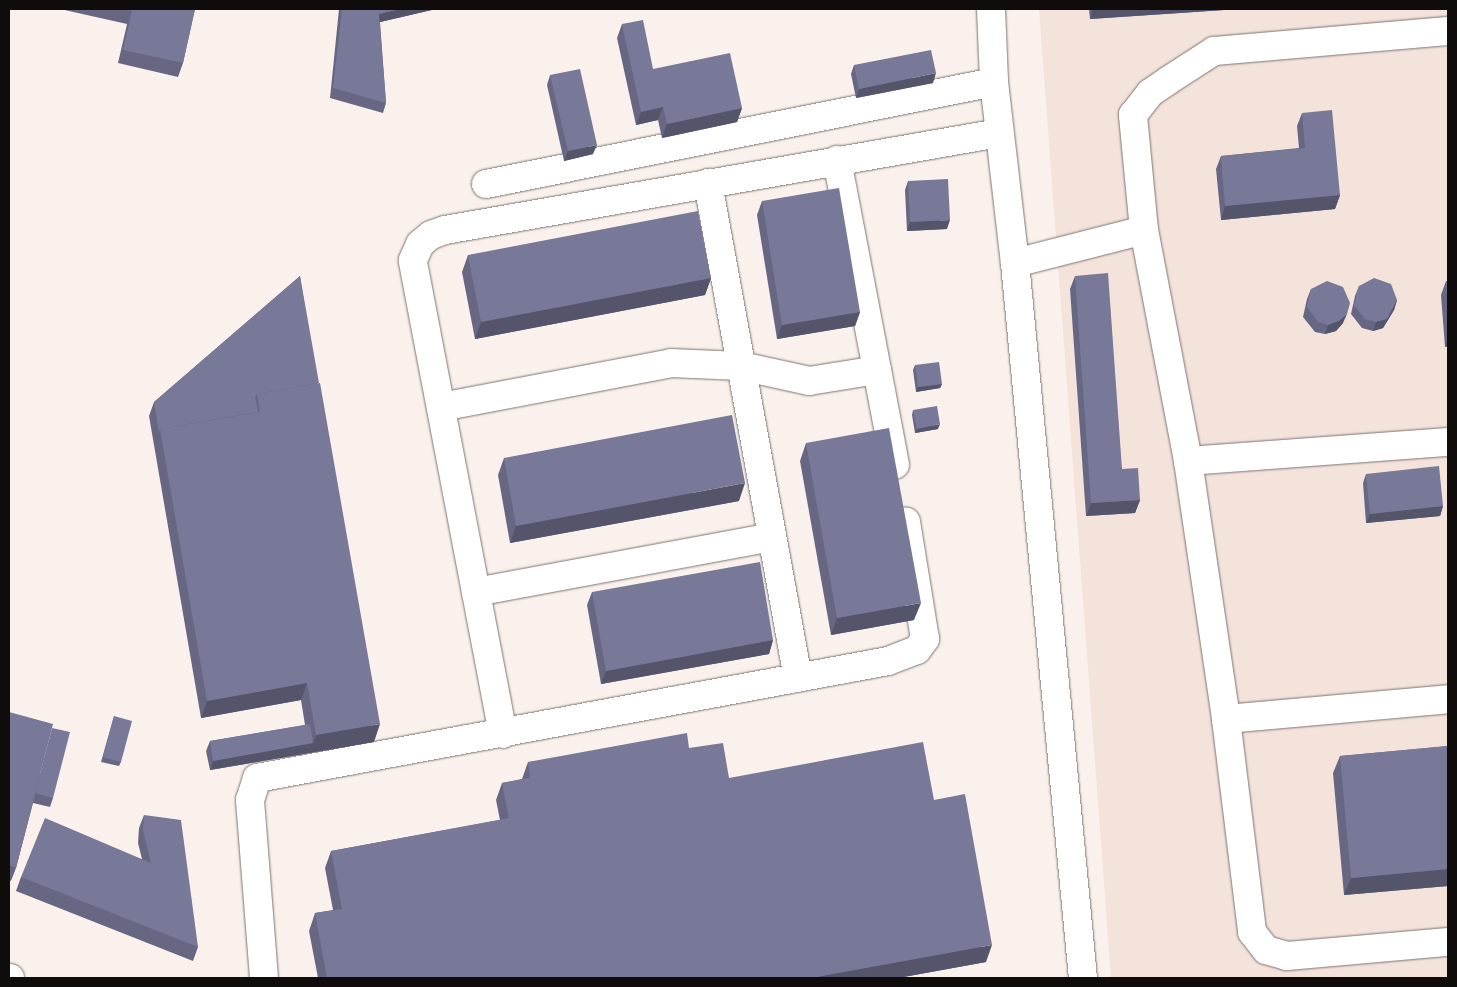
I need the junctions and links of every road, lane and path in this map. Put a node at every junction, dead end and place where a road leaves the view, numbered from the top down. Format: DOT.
graph roads {
  1 [pos="991,9"];
  2 [pos="1448,31"];
  3 [pos="994,82"];
  4 [pos="999,133"];
  5 [pos="837,160"];
  6 [pos="708,183"];
  7 [pos="486,184"];
  8 [pos="1144,230"];
  9 [pos="1015,263"];
  10 [pos="741,366"];
  11 [pos="877,370"];
  12 [pos="441,407"];
  13 [pos="1448,442"];
  14 [pos="1188,461"];
  15 [pos="772,537"];
  16 [pos="476,592"];
  17 [pos="798,678"];
  18 [pos="1448,699"];
  19 [pos="1226,718"];
  20 [pos="503,734"];
  21 [pos="1448,942"];
  22 [pos="264,978"];
  23 [pos="1082,978"];
  1 -- 3 [label="street"];
  2 -- 8 [label="street"];
  3 -- 4 [label="street"];
  3 -- 7 [label="street"];
  4 -- 5 [label="street"];
  4 -- 9 [label="street"];
  5 -- 6 [label="street"];
  5 -- 11 [label="street"];
  6 -- 10 [label="street"];
  6 -- 12 [label="street"];
  8 -- 9 [label="street"];
  8 -- 14 [label="street"];
  9 -- 23 [label="street"];
  10 -- 11 [label="street"];
  10 -- 12 [label="street"];
  10 -- 15 [label="street"];
  11 -- 17 [label="street"];
  12 -- 16 [label="street"];
  13 -- 14 [label="street"];
  14 -- 19 [label="street"];
  15 -- 16 [label="street"];
  15 -- 17 [label="street"];
  16 -- 20 [label="street"];
  17 -- 20 [label="street"];
  18 -- 19 [label="street"];
  19 -- 21 [label="street"];
  20 -- 22 [label="street"];
}
